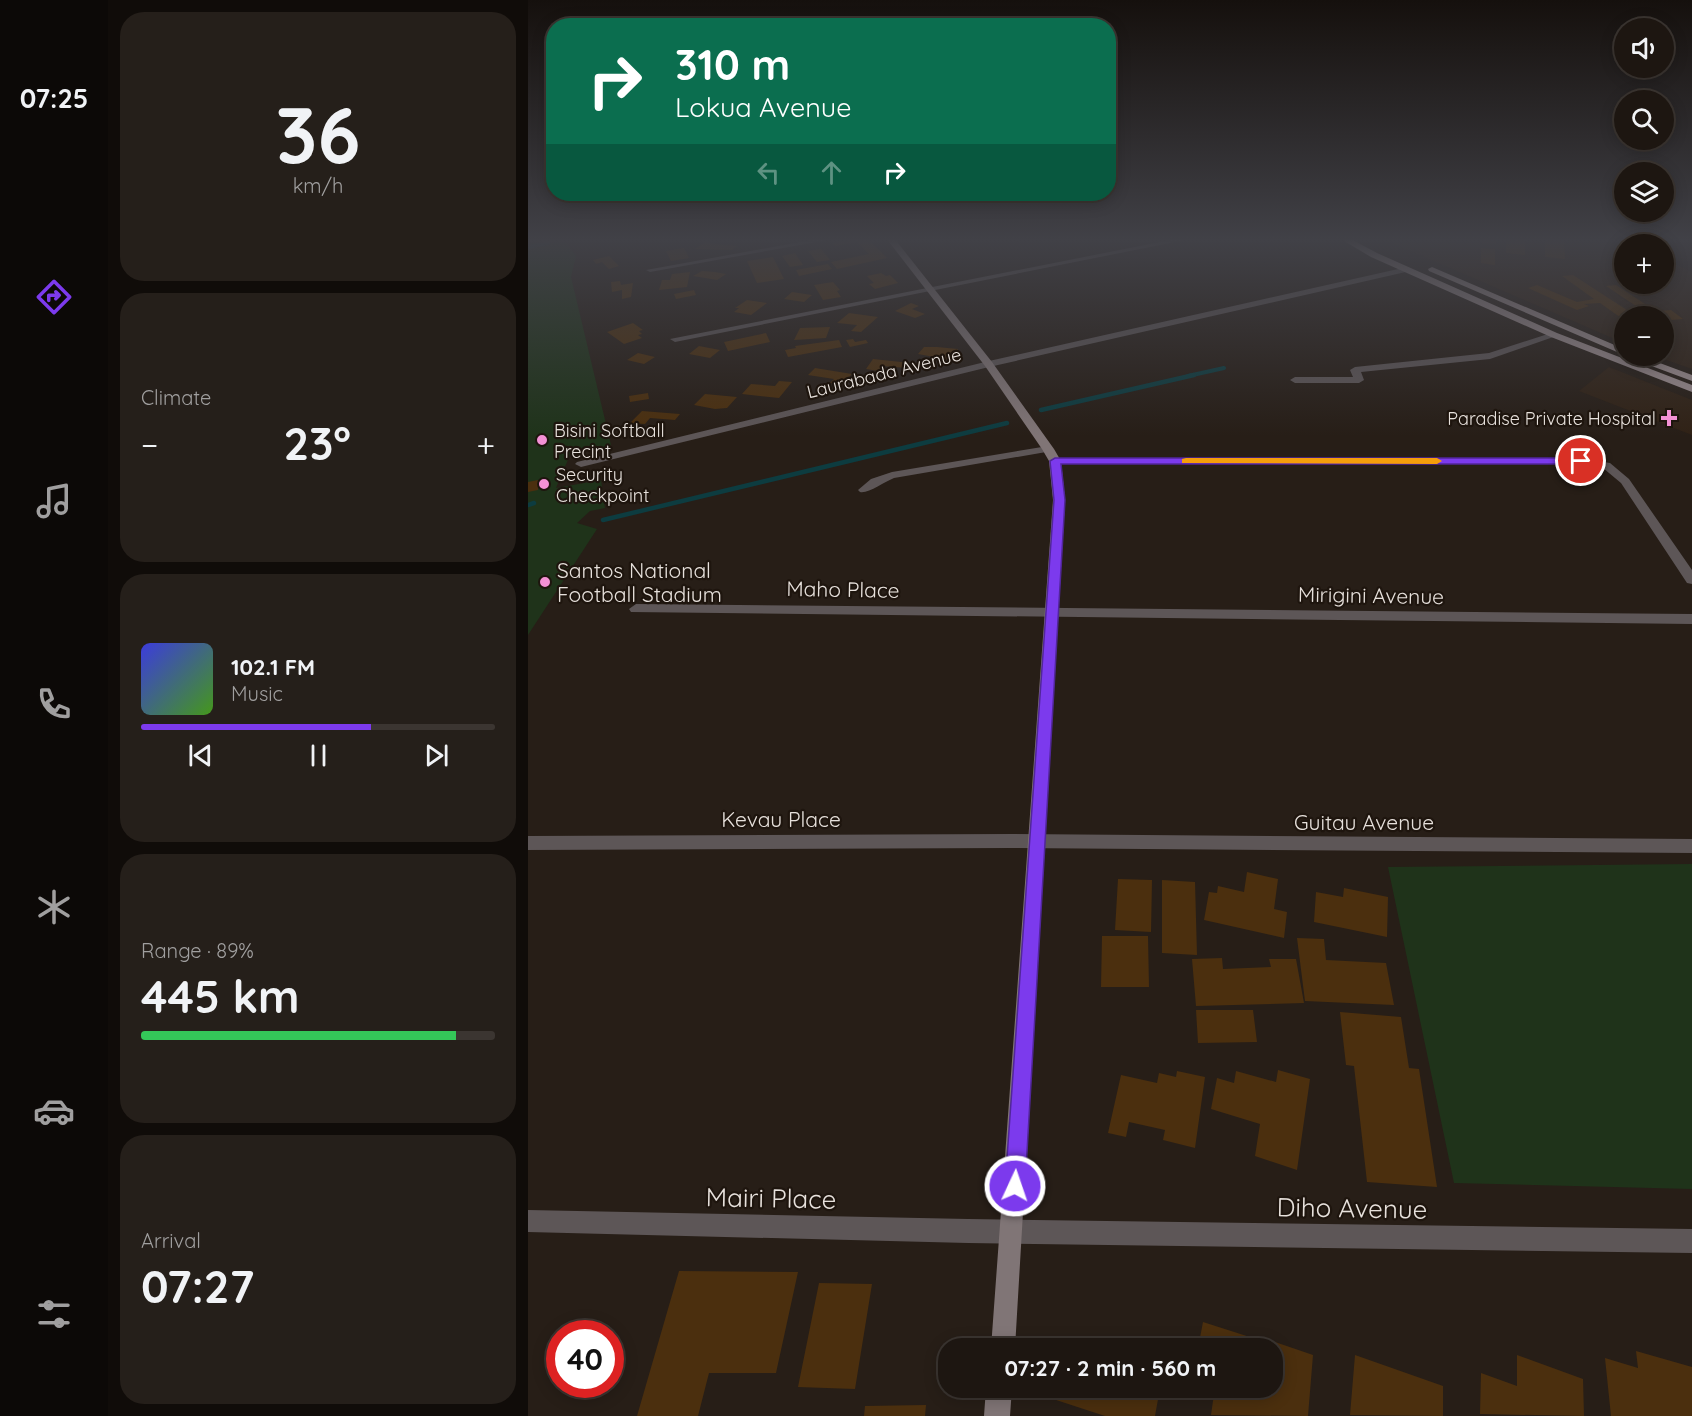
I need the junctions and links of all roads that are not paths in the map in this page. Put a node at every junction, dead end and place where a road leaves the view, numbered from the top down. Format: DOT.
graph roads {
  1 [pos="852,304"];
  2 [pos="941,304"];
  3 [pos="1253,304"];
  4 [pos="1485,304"];
  5 [pos="1514,304"];
  6 [pos="1554,335"];
  7 [pos="675,339"];
  8 [pos="1614,348"];
  9 [pos="989,364"];
  10 [pos="1660,366"];
  11 [pos="1692,378"];
  12 [pos="1295,380"];
  13 [pos="1692,389"];
  14 [pos="1052,455"];
  15 [pos="581,464"];
  16 [pos="864,490"];
  17 [pos="1692,580"];
  18 [pos="636,609"];
  19 [pos="1050,612"];
  20 [pos="1692,619"];
  21 [pos="1035,842"];
  22 [pos="528,843"];
  23 [pos="1692,846"];
  24 [pos="528,1221"];
  25 [pos="1012,1232"];
  26 [pos="1692,1241"];
  27 [pos="1004,1338"];
  28 [pos="998,1398"];
  29 [pos="997,1416"];
  1 -- 7 [label="street"];
  2 -- 9 [label="street"];
  3 -- 9 [label="street, Laurabada Avenue"];
  4 -- 6 [label="main road"];
  5 -- 8 [label="main road"];
  6 -- 12 [label="street"];
  6 -- 13 [label="main road"];
  9 -- 14 [label="street"];
  9 -- 15 [label="street, Laurabada Avenue"];
  10 -- 11 [label="main road"];
  14 -- 16 [label="street"];
  14 -- 17 [label="street"];
  14 -- 19 [label="street"];
  18 -- 19 [label="street, Maho Place"];
  19 -- 20 [label="street, Mirigini Avenue"];
  19 -- 21 [label="street"];
  21 -- 22 [label="street, Kevau Place"];
  21 -- 23 [label="street, Guitau Avenue"];
  21 -- 25 [label="street"];
  24 -- 25 [label="street, Mairi Place"];
  25 -- 26 [label="street, Diho Avenue"];
  25 -- 27 [label="street"];
  28 -- 29 [label="street"];
}
